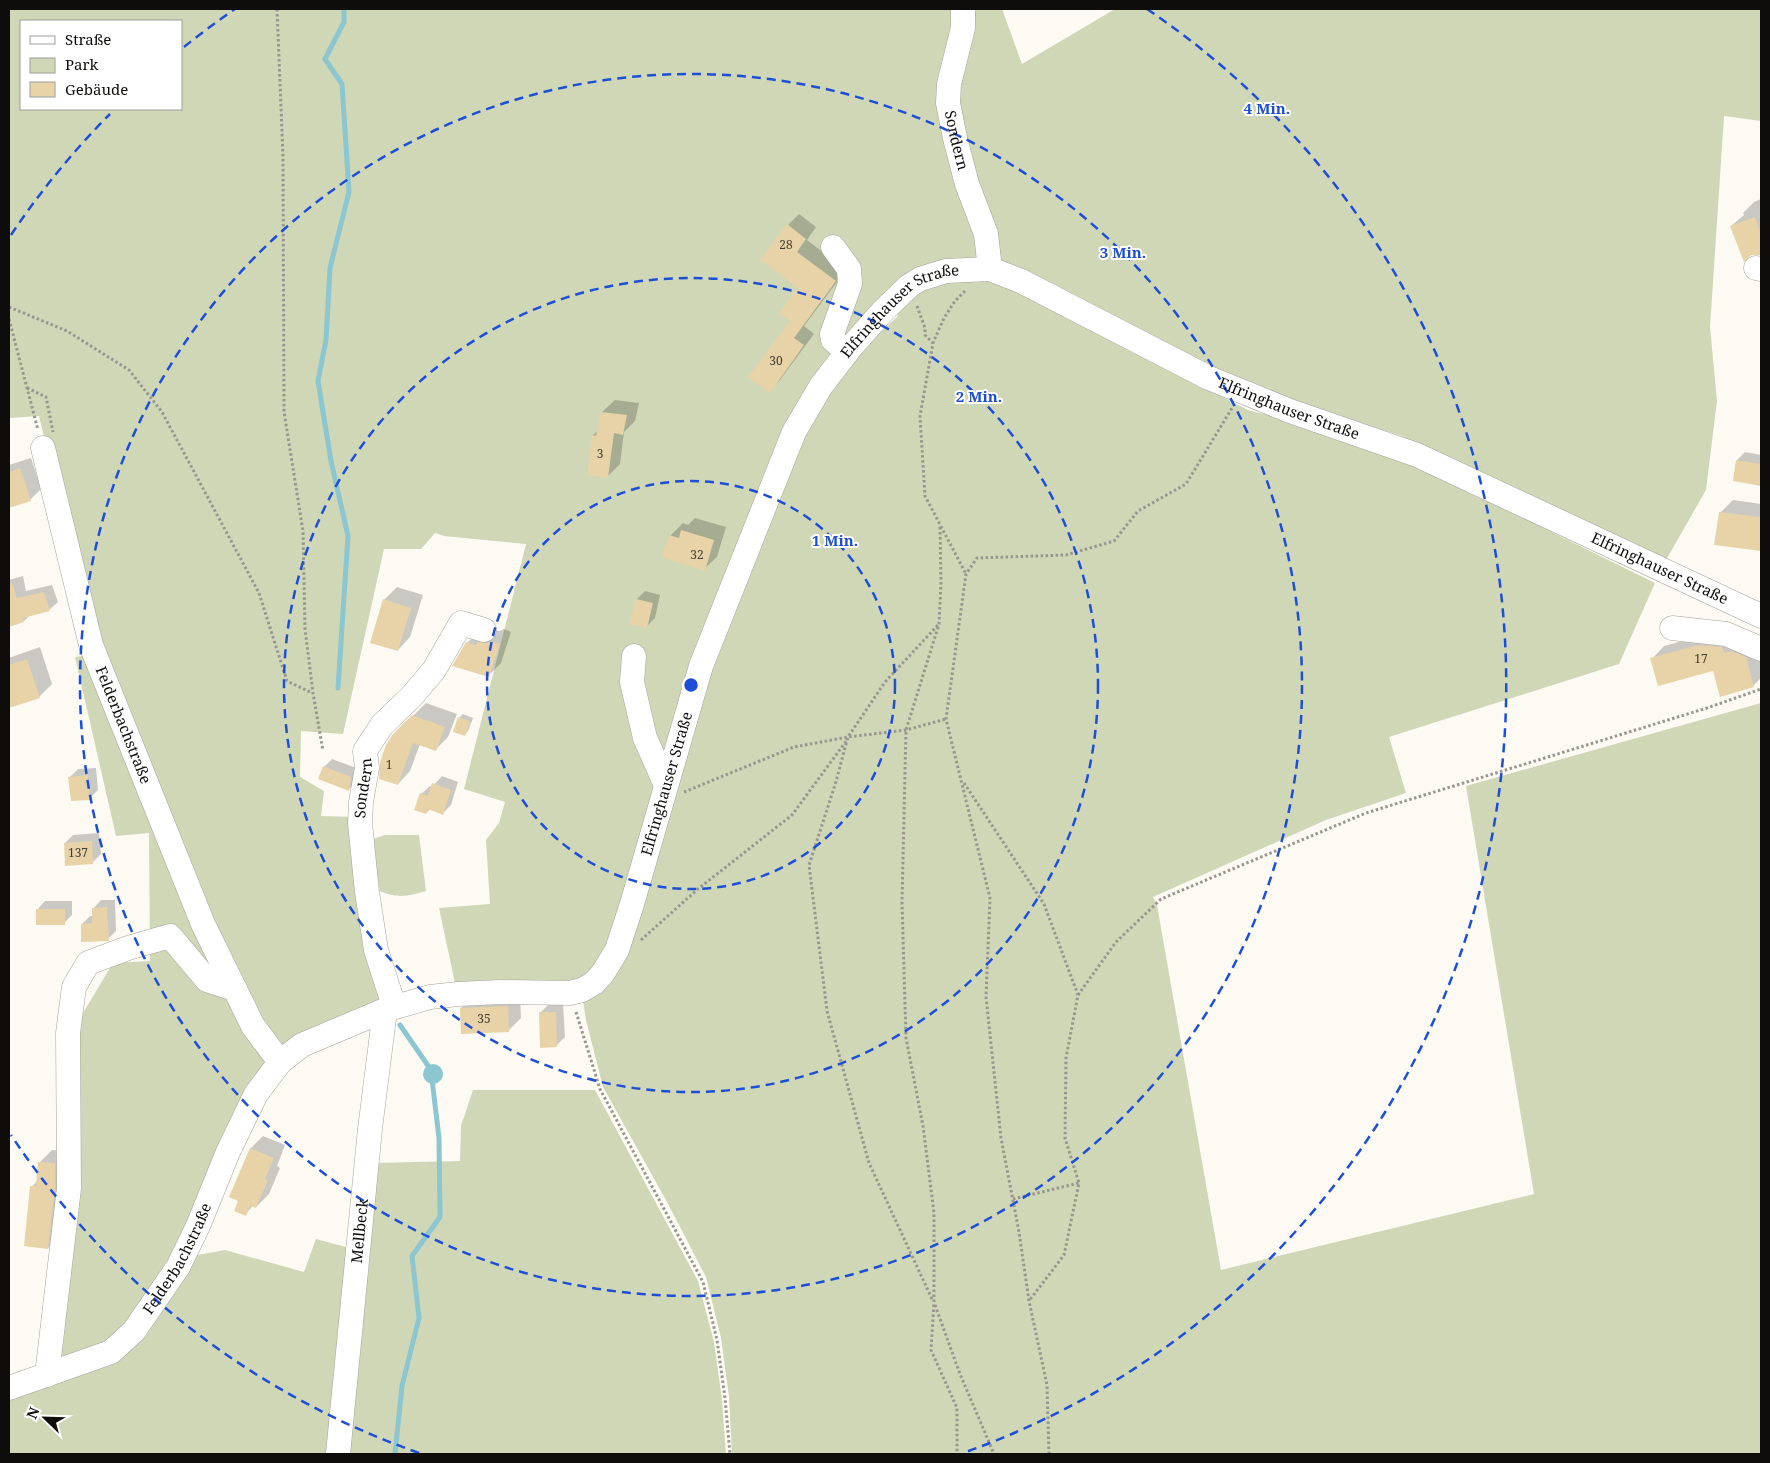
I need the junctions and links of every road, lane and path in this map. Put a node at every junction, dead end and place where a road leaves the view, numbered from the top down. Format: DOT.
graph roads {
  1 [pos="277,9"];
  2 [pos="963,9"];
  3 [pos="833,247"];
  4 [pos="990,269"];
  5 [pos="909,286"];
  6 [pos="9,307"];
  7 [pos="9,319"];
  8 [pos="933,343"];
  9 [pos="847,352"];
  10 [pos="27,388"];
  11 [pos="1241,392"];
  12 [pos="43,448"];
  13 [pos="940,527"];
  14 [pos="966,574"];
  15 [pos="1761,616"];
  16 [pos="939,624"];
  17 [pos="1672,628"];
  18 [pos="484,630"];
  19 [pos="1761,649"];
  20 [pos="634,656"];
  21 [pos="1761,689"];
  22 [pos="312,693"];
  23 [pos="946,719"];
  24 [pos="906,730"];
  25 [pos="848,737"];
  26 [pos="323,751"];
  27 [pos="962,780"];
  28 [pos="663,794"];
  29 [pos="617,950"];
  30 [pos="235,989"];
  31 [pos="570,993"];
  32 [pos="1078,995"];
  33 [pos="393,1007"];
  34 [pos="280,1062"];
  35 [pos="1079,1183"];
  36 [pos="1012,1199"];
  37 [pos="1029,1301"];
  38 [pos="934,1302"];
  39 [pos="47,1375"];
  40 [pos="9,1388"];
  41 [pos="338,1454"];
  42 [pos="730,1454"];
  43 [pos="957,1454"];
  44 [pos="994,1454"];
  45 [pos="1049,1454"];
  1 -- 22 [label="path"];
  2 -- 4 [label="street, Sondern"];
  3 -- 9 [label="street"];
  4 -- 5 [label="street, Elfringhauser Straße"];
  4 -- 8 [label="path"];
  4 -- 11 [label="street, Elfringhauser Straße"];
  5 -- 8 [label="path"];
  5 -- 9 [label="street, Elfringhauser Straße"];
  6 -- 22 [label="path"];
  7 -- 10 [label="path"];
  8 -- 13 [label="path"];
  9 -- 28 [label="street, Elfringhauser Straße"];
  10 -- 12 [label="path"];
  10 -- 12 [label="path"];
  11 -- 14 [label="path"];
  11 -- 15 [label="street, Elfringhauser Straße"];
  12 -- 30 [label="street, Felderbachstraße"];
  13 -- 14 [label="path"];
  13 -- 16 [label="path"];
  14 -- 23 [label="path"];
  16 -- 24 [label="path"];
  16 -- 25 [label="path"];
  17 -- 19 [label="street"];
  18 -- 33 [label="street, Sondern"];
  20 -- 28 [label="street"];
  21 -- 32 [label="path"];
  22 -- 26 [label="path"];
  23 -- 24 [label="path"];
  23 -- 27 [label="path"];
  24 -- 25 [label="path"];
  24 -- 38 [label="path"];
  25 -- 28 [label="path"];
  25 -- 29 [label="path"];
  25 -- 38 [label="path"];
  27 -- 32 [label="path"];
  27 -- 36 [label="path"];
  28 -- 29 [label="street, Elfringhauser Straße"];
  29 -- 31 [label="street, Elfringhauser Straße"];
  30 -- 34 [label="street, Felderbachstraße"];
  30 -- 39 [label="street"];
  31 -- 33 [label="street, Elfringhauser Straße"];
  31 -- 42 [label="path"];
  32 -- 35 [label="path"];
  33 -- 34 [label="street, Felderbachstraße"];
  33 -- 41 [label="street, Mellbeck"];
  34 -- 39 [label="street, Felderbachstraße"];
  35 -- 36 [label="path"];
  35 -- 37 [label="path"];
  36 -- 37 [label="path"];
  37 -- 45 [label="path"];
  38 -- 43 [label="path"];
  38 -- 44 [label="path"];
  39 -- 40 [label="street, Felderbachstraße"];
}
